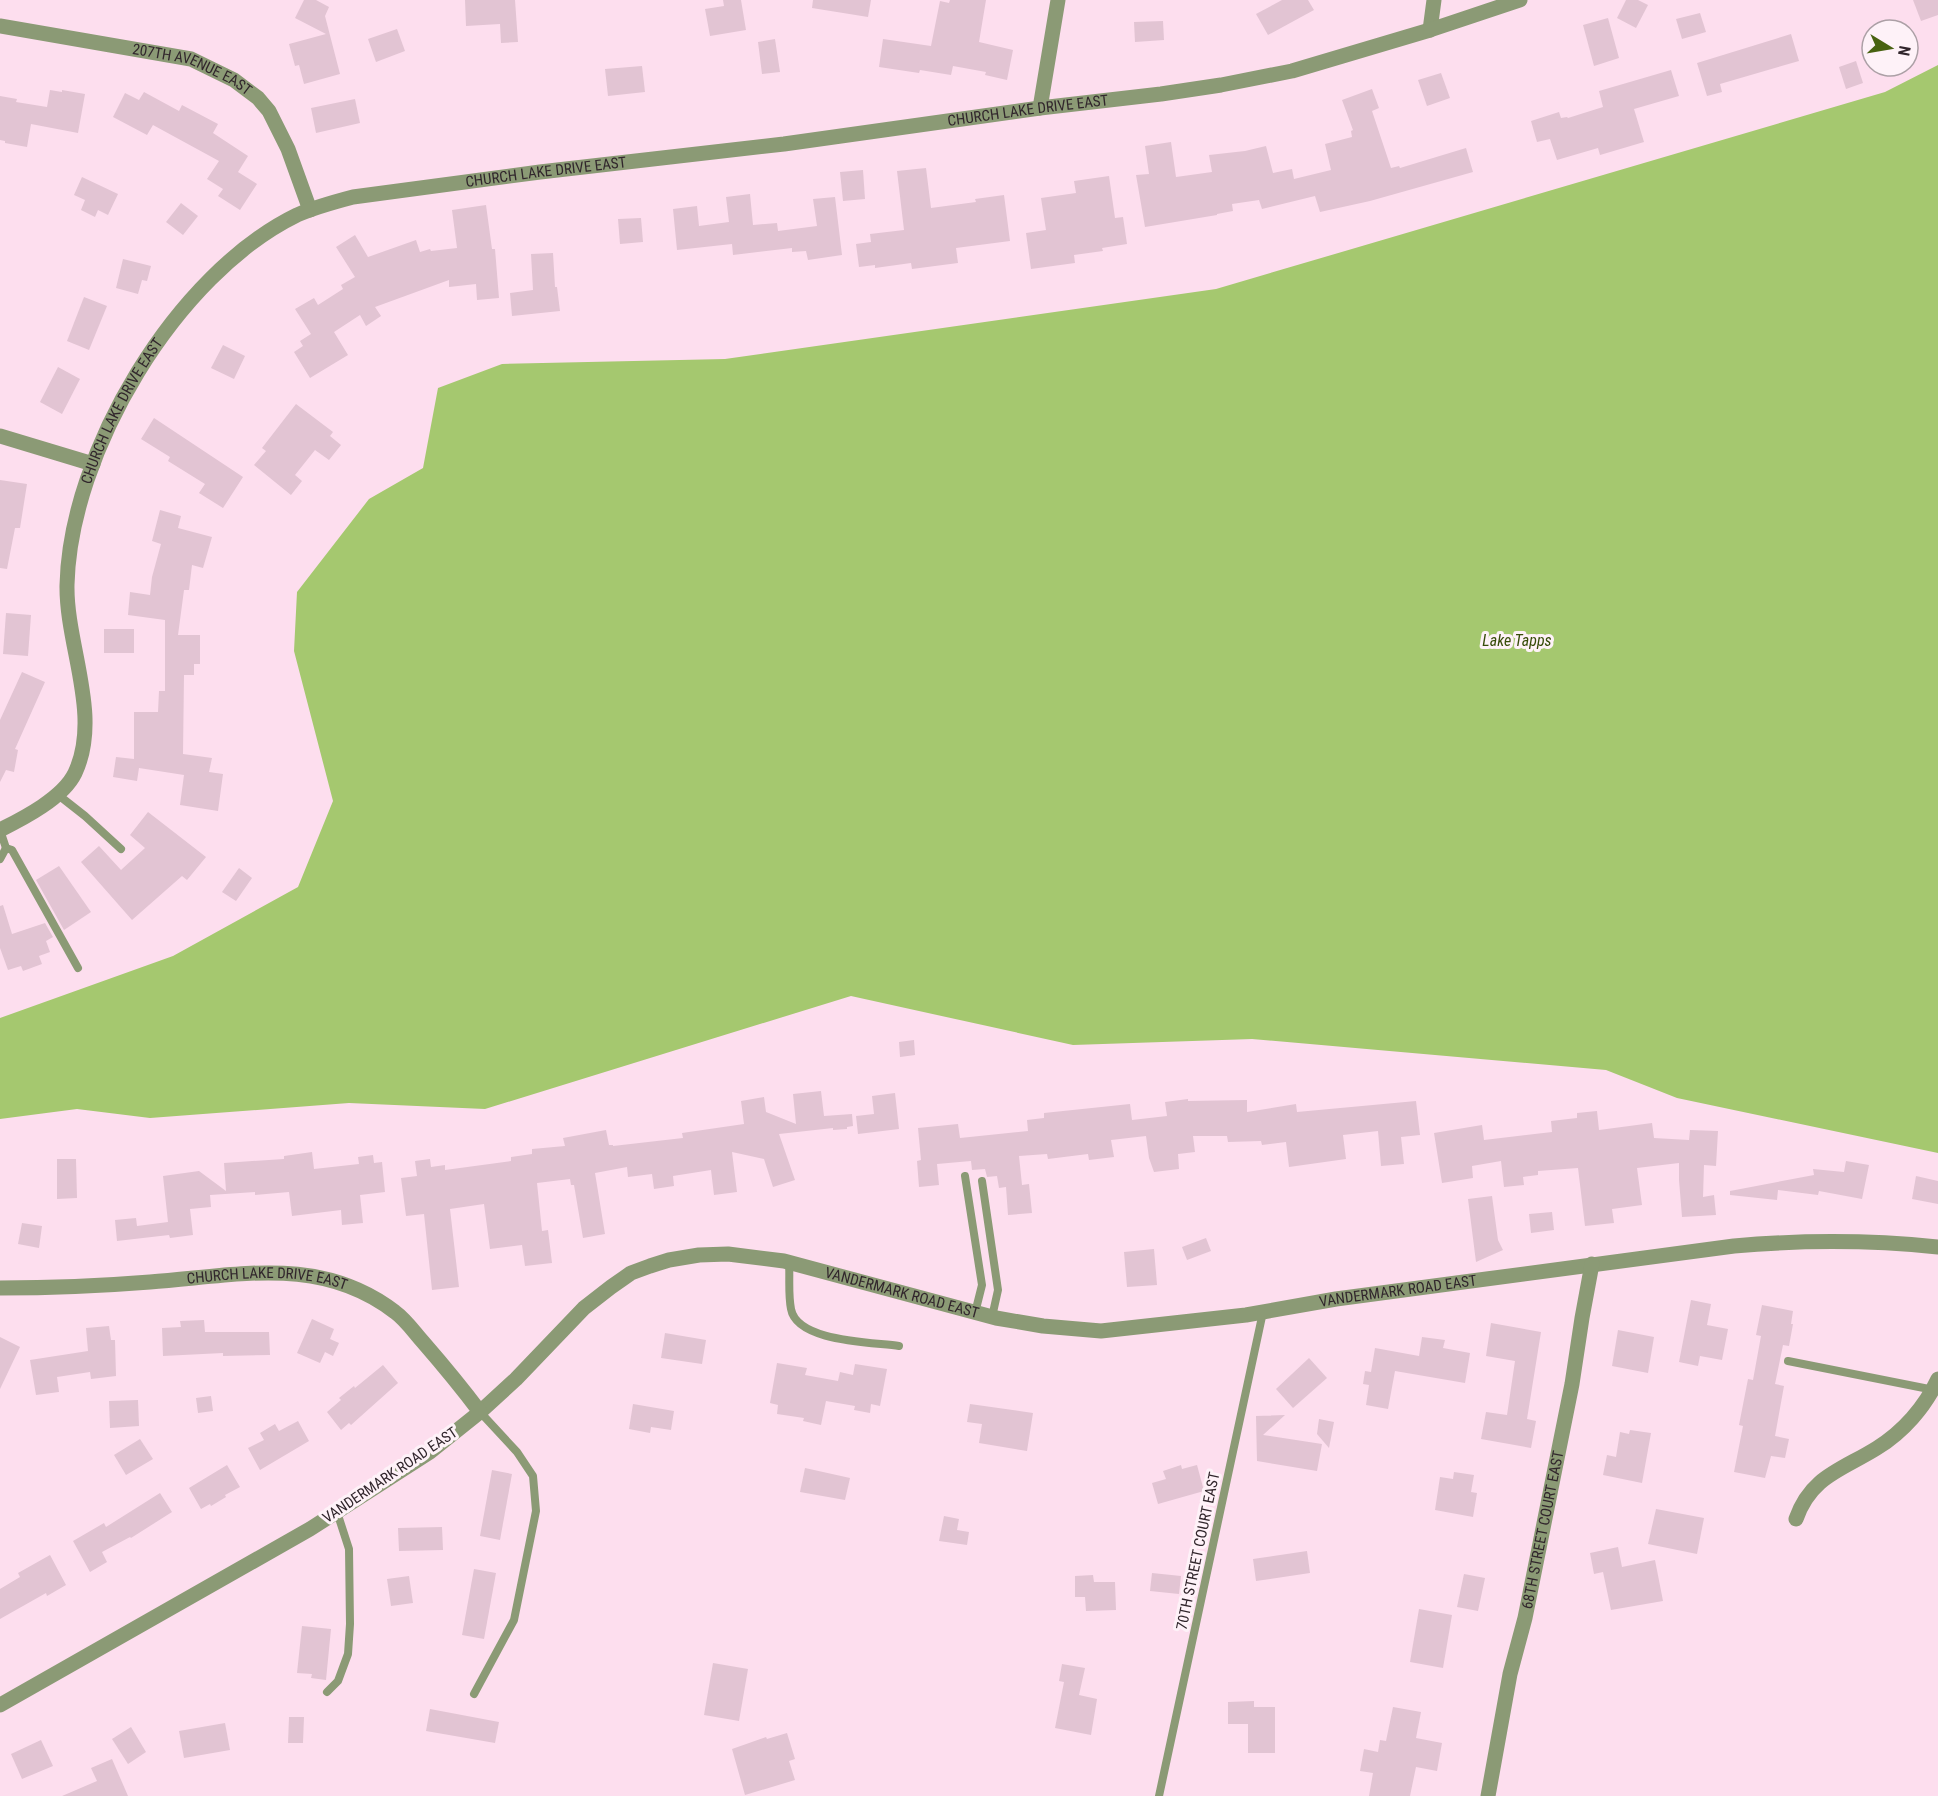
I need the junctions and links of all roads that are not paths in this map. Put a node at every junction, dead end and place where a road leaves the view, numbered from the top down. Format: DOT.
graph roads {
  1 [pos="1058,0"];
  2 [pos="1434,0"];
  3 [pos="1520,0"];
  4 [pos="0,26"];
  5 [pos="1430,30"];
  6 [pos="1040,108"];
  7 [pos="310,210"];
  8 [pos="0,436"];
  9 [pos="93,465"];
  10 [pos="57,794"];
  11 [pos="0,830"];
  12 [pos="6,848"];
  13 [pos="122,849"];
  14 [pos="0,860"];
  15 [pos="78,968"];
  16 [pos="965,1176"];
  17 [pos="982,1181"];
  18 [pos="1938,1247"];
  19 [pos="789,1262"];
  20 [pos="1592,1264"];
  21 [pos="0,1288"];
  22 [pos="975,1312"];
  23 [pos="1263,1312"];
  24 [pos="992,1317"];
  25 [pos="898,1346"];
  26 [pos="1788,1361"];
  27 [pos="1936,1387"];
  28 [pos="480,1412"];
  29 [pos="337,1512"];
  30 [pos="1796,1519"];
  31 [pos="327,1692"];
  32 [pos="474,1694"];
  33 [pos="0,1705"];
  34 [pos="1159,1796"];
  35 [pos="1488,1796"];
  1 -- 6 [label="street"];
  2 -- 5 [label="street"];
  3 -- 5 [label="street, CHURCH LAKE DRIVE EAST"];
  4 -- 7 [label="street, 207TH AVENUE EAST"];
  5 -- 6 [label="street, CHURCH LAKE DRIVE EAST"];
  6 -- 7 [label="street, CHURCH LAKE DRIVE EAST"];
  7 -- 9 [label="street, CHURCH LAKE DRIVE EAST"];
  8 -- 9 [label="street"];
  9 -- 10 [label="street, CHURCH LAKE DRIVE EAST"];
  10 -- 11 [label="street, CHURCH LAKE DRIVE EAST"];
  10 -- 13 [label="lane"];
  11 -- 12 [label="lane"];
  12 -- 14 [label="lane"];
  12 -- 15 [label="lane"];
  16 -- 22 [label="lane"];
  17 -- 24 [label="lane"];
  18 -- 20 [label="street, VANDERMARK ROAD EAST"];
  19 -- 22 [label="street, VANDERMARK ROAD EAST"];
  19 -- 25 [label="lane"];
  19 -- 28 [label="street, VANDERMARK ROAD EAST"];
  20 -- 23 [label="street, VANDERMARK ROAD EAST"];
  20 -- 35 [label="street, 68TH STREET COURT EAST"];
  21 -- 28 [label="street, CHURCH LAKE DRIVE EAST"];
  22 -- 24 [label="street, VANDERMARK ROAD EAST"];
  23 -- 24 [label="street, VANDERMARK ROAD EAST"];
  23 -- 34 [label="lane, 70TH STREET COURT EAST"];
  26 -- 27 [label="lane"];
  27 -- 30 [label="street"];
  28 -- 29 [label="street, VANDERMARK ROAD EAST"];
  28 -- 32 [label="lane"];
  29 -- 31 [label="lane"];
  29 -- 33 [label="street, VANDERMARK ROAD EAST"];
}
